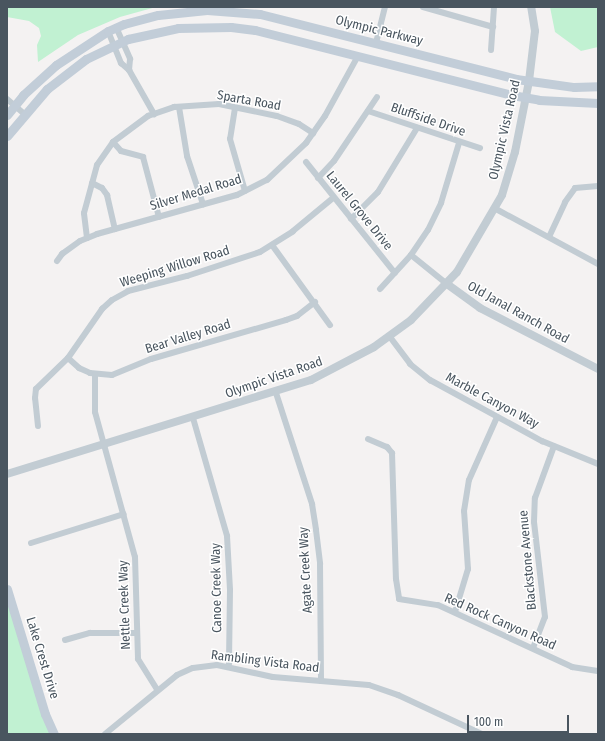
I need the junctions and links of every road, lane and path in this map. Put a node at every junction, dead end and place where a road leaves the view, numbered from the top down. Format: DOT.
graph roads {
  1 [pos="385,7"];
  2 [pos="423,7"];
  3 [pos="494,7"];
  4 [pos="532,7"];
  5 [pos="493,27"];
  6 [pos="112,29"];
  7 [pos="376,43"];
  8 [pos="118,44"];
  9 [pos="491,50"];
  10 [pos="358,56"];
  11 [pos="129,70"];
  12 [pos="529,81"];
  13 [pos="598,86"];
  14 [pos="378,97"];
  15 [pos="7,98"];
  16 [pos="526,98"];
  17 [pos="598,103"];
  18 [pos="15,105"];
  19 [pos="179,107"];
  20 [pos="235,108"];
  21 [pos="368,111"];
  22 [pos="24,114"];
  23 [pos="154,114"];
  24 [pos="7,115"];
  25 [pos="416,128"];
  26 [pos="313,133"];
  27 [pos="7,136"];
  28 [pos="113,142"];
  29 [pos="459,143"];
  30 [pos="480,148"];
  31 [pos="306,162"];
  32 [pos="318,178"];
  33 [pos="92,182"];
  34 [pos="598,186"];
  35 [pos="245,191"];
  36 [pos="334,198"];
  37 [pos="203,204"];
  38 [pos="496,209"];
  39 [pos="159,217"];
  40 [pos="351,219"];
  41 [pos="115,228"];
  42 [pos="549,237"];
  43 [pos="86,238"];
  44 [pos="272,245"];
  45 [pos="411,255"];
  46 [pos="57,261"];
  47 [pos="598,264"];
  48 [pos="395,273"];
  49 [pos="447,284"];
  50 [pos="380,289"];
  51 [pos="314,302"];
  52 [pos="330,325"];
  53 [pos="390,337"];
  54 [pos="68,358"];
  55 [pos="598,369"];
  56 [pos="95,375"];
  57 [pos="276,393"];
  58 [pos="497,417"];
  59 [pos="193,418"];
  60 [pos="38,426"];
  61 [pos="368,439"];
  62 [pos="104,446"];
  63 [pos="554,446"];
  64 [pos="598,464"];
  65 [pos="7,474"];
  66 [pos="124,514"];
  67 [pos="31,543"];
  68 [pos="7,589"];
  69 [pos="455,612"];
  70 [pos="137,633"];
  71 [pos="65,640"];
  72 [pos="534,648"];
  73 [pos="229,666"];
  74 [pos="598,671"];
  75 [pos="321,681"];
  76 [pos="157,690"];
  77 [pos="54,734"];
  78 [pos="105,734"];
  79 [pos="482,734"];
  1 -- 7 [label="street"];
  2 -- 5 [label="street"];
  3 -- 5 [label="street"];
  4 -- 12 [label="street, Olympic Vista Road"];
  5 -- 9 [label="street"];
  6 -- 7 [label="main road, Olympic Parkway"];
  6 -- 8 [label="street"];
  6 -- 8 [label="street"];
  6 -- 18 [label="main road"];
  7 -- 12 [label="main road, Olympic Parkway"];
  8 -- 10 [label="main road"];
  8 -- 11 [label="street"];
  8 -- 11 [label="street"];
  8 -- 22 [label="main road"];
  10 -- 16 [label="main road"];
  10 -- 26 [label="street, Silver Medal Road"];
  11 -- 23 [label="street"];
  12 -- 13 [label="main road, Olympic Parkway"];
  12 -- 16 [label="street, Olympic Vista Road"];
  14 -- 21 [label="street"];
  15 -- 18 [label="street"];
  16 -- 17 [label="main road"];
  16 -- 38 [label="street, Olympic Vista Road"];
  18 -- 22 [label="street"];
  18 -- 24 [label="main road"];
  19 -- 20 [label="street, Sparta Road"];
  19 -- 23 [label="street, Sparta Road"];
  19 -- 37 [label="street"];
  20 -- 26 [label="street, Sparta Road"];
  20 -- 35 [label="street"];
  21 -- 25 [label="street, Bluffside Drive"];
  21 -- 32 [label="street"];
  22 -- 27 [label="main road"];
  23 -- 28 [label="street, Sparta Road"];
  25 -- 29 [label="street, Bluffside Drive"];
  25 -- 40 [label="street"];
  26 -- 35 [label="street, Silver Medal Road"];
  28 -- 33 [label="street"];
  28 -- 39 [label="street"];
  29 -- 30 [label="street, Bluffside Drive"];
  29 -- 45 [label="street"];
  31 -- 32 [label="street, Laurel Grove Drive"];
  32 -- 36 [label="street, Laurel Grove Drive"];
  33 -- 41 [label="street"];
  33 -- 43 [label="street"];
  34 -- 42 [label="street"];
  35 -- 37 [label="street, Silver Medal Road"];
  36 -- 40 [label="street, Laurel Grove Drive"];
  36 -- 44 [label="street, Weeping Willow Road"];
  37 -- 39 [label="street, Silver Medal Road"];
  38 -- 42 [label="street"];
  38 -- 49 [label="street, Olympic Vista Road"];
  39 -- 41 [label="street, Silver Medal Road"];
  40 -- 48 [label="street, Laurel Grove Drive"];
  41 -- 43 [label="street, Silver Medal Road"];
  42 -- 47 [label="street"];
  43 -- 46 [label="street, Silver Medal Road"];
  44 -- 51 [label="street"];
  44 -- 54 [label="street, Weeping Willow Road"];
  45 -- 48 [label="street"];
  45 -- 49 [label="street, Old Janal Ranch Road"];
  48 -- 50 [label="street"];
  49 -- 53 [label="street, Olympic Vista Road"];
  49 -- 55 [label="street, Old Janal Ranch Road"];
  51 -- 52 [label="street"];
  51 -- 56 [label="street, Bear Valley Road"];
  53 -- 57 [label="street, Olympic Vista Road"];
  53 -- 58 [label="street, Marble Canyon Way"];
  54 -- 56 [label="street"];
  54 -- 60 [label="street, Weeping Willow Road"];
  56 -- 62 [label="street, Nettle Creek Way"];
  57 -- 59 [label="street, Olympic Vista Road"];
  57 -- 75 [label="street, Agate Creek Way"];
  58 -- 63 [label="street, Marble Canyon Way"];
  58 -- 69 [label="street"];
  59 -- 62 [label="street, Olympic Vista Road"];
  59 -- 73 [label="street, Canoe Creek Way"];
  61 -- 69 [label="street, Red Rock Canyon Road"];
  62 -- 65 [label="street, Olympic Vista Road"];
  62 -- 66 [label="street, Nettle Creek Way"];
  63 -- 64 [label="street, Marble Canyon Way"];
  63 -- 72 [label="street, Blackstone Avenue"];
  66 -- 67 [label="street"];
  66 -- 70 [label="street, Nettle Creek Way"];
  68 -- 77 [label="main road, Lake Crest Drive"];
  69 -- 72 [label="street, Red Rock Canyon Road"];
  70 -- 71 [label="street"];
  70 -- 76 [label="street, Nettle Creek Way"];
  72 -- 74 [label="street, Red Rock Canyon Road"];
  73 -- 75 [label="street, Rambling Vista Road"];
  73 -- 76 [label="street, Rambling Vista Road"];
  75 -- 79 [label="street, Rambling Vista Road"];
  76 -- 78 [label="street, Rambling Vista Road"];
}
